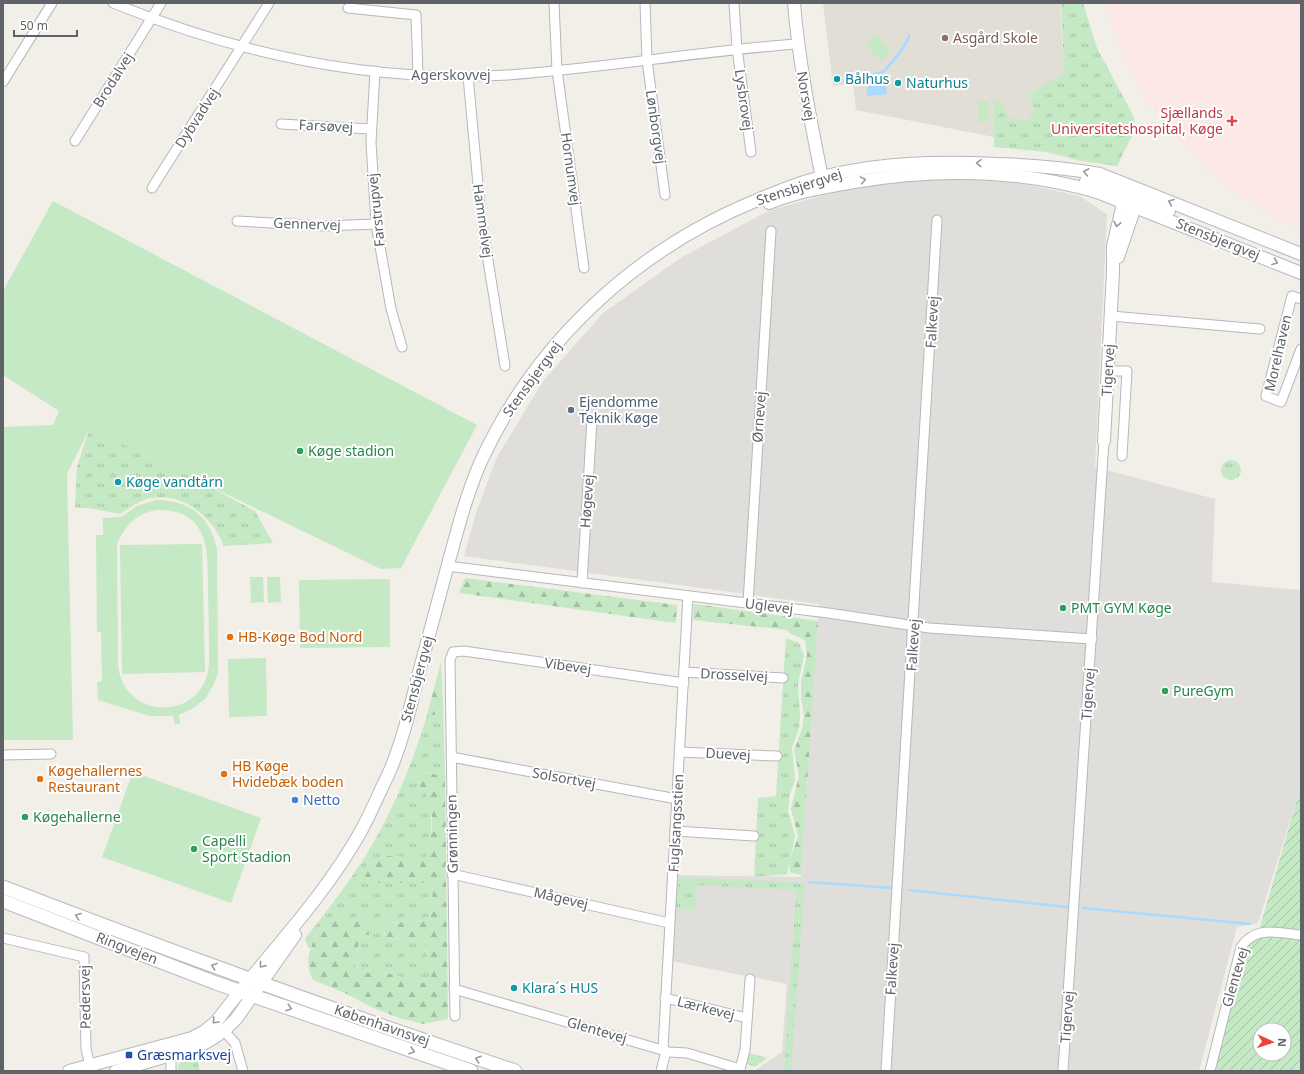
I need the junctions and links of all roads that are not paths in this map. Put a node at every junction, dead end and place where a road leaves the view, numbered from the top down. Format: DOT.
graph roads {
  1 [pos="52,3"];
  2 [pos="112,3"];
  3 [pos="161,3"];
  4 [pos="269,3"];
  5 [pos="554,3"];
  6 [pos="645,3"];
  7 [pos="734,3"];
  8 [pos="794,3"];
  9 [pos="348,8"];
  10 [pos="151,19"];
  11 [pos="797,44"];
  12 [pos="242,47"];
  13 [pos="737,48"];
  14 [pos="647,60"];
  15 [pos="558,70"];
  16 [pos="375,71"];
  17 [pos="418,75"];
  18 [pos="468,76"];
  19 [pos="3,82"];
  20 [pos="281,124"];
  21 [pos="371,129"];
  22 [pos="75,141"];
  23 [pos="751,152"];
  24 [pos="823,182"];
  25 [pos="152,188"];
  26 [pos="1126,193"];
  27 [pos="666,195"];
  28 [pos="1138,198"];
  29 [pos="937,220"];
  30 [pos="237,221"];
  31 [pos="376,224"];
  32 [pos="771,231"];
  33 [pos="1301,254"];
  34 [pos="584,268"];
  35 [pos="1113,272"];
  36 [pos="1301,273"];
  37 [pos="1301,299"];
  38 [pos="1111,316"];
  39 [pos="1260,329"];
  40 [pos="402,347"];
  41 [pos="1301,349"];
  42 [pos="505,366"];
  43 [pos="1108,371"];
  44 [pos="592,420"];
  45 [pos="1104,441"];
  46 [pos="1122,456"];
  47 [pos="451,566"];
  48 [pos="582,583"];
  49 [pos="688,596"];
  50 [pos="748,603"];
  51 [pos="914,625"];
  52 [pos="1092,639"];
  53 [pos="453,652"];
  54 [pos="684,672"];
  55 [pos="783,678"];
  56 [pos="684,683"];
  57 [pos="680,752"];
  58 [pos="52,754"];
  59 [pos="3,756"];
  60 [pos="777,756"];
  61 [pos="451,757"];
  62 [pos="677,798"];
  63 [pos="676,831"];
  64 [pos="754,836"];
  65 [pos="452,874"];
  66 [pos="3,887"];
  67 [pos="3,901"];
  68 [pos="669,923"];
  69 [pos="1301,935"];
  70 [pos="3,938"];
  71 [pos="750,979"];
  72 [pos="256,980"];
  73 [pos="454,989"];
  74 [pos="246,993"];
  75 [pos="665,998"];
  76 [pos="455,1016"];
  77 [pos="747,1018"];
  78 [pos="224,1031"];
  79 [pos="170,1049"];
  80 [pos="665,1050"];
  81 [pos="91,1068"];
  82 [pos="740,1069"];
  83 [pos="69,1071"];
  84 [pos="116,1071"];
  85 [pos="171,1071"];
  86 [pos="244,1071"];
  87 [pos="471,1071"];
  88 [pos="514,1071"];
  89 [pos="661,1071"];
  90 [pos="886,1071"];
  91 [pos="1064,1071"];
  92 [pos="1210,1071"];
  1 -- 19 [label="street"];
  2 -- 10 [label="street, Agerskovvej"];
  3 -- 10 [label="street, Brodalvej"];
  4 -- 12 [label="street, Dybvadvej"];
  5 -- 15 [label="street, Hornumvej"];
  6 -- 14 [label="street, Lønborgvej"];
  7 -- 13 [label="street, Lysbrovej"];
  8 -- 11 [label="street, Norsvej"];
  9 -- 17 [label="street"];
  10 -- 12 [label="street, Agerskovvej"];
  10 -- 22 [label="street, Brodalvej"];
  11 -- 13 [label="street, Agerskovvej"];
  11 -- 24 [label="street, Norsvej"];
  12 -- 16 [label="street, Agerskovvej"];
  12 -- 25 [label="street, Dybvadvej"];
  13 -- 14 [label="street, Agerskovvej"];
  13 -- 23 [label="street, Lysbrovej"];
  14 -- 15 [label="street, Agerskovvej"];
  14 -- 27 [label="street, Lønborgvej"];
  15 -- 18 [label="street, Agerskovvej"];
  15 -- 34 [label="street, Hornumvej"];
  16 -- 17 [label="street, Agerskovvej"];
  16 -- 21 [label="street, Farstrupvej"];
  17 -- 18 [label="street, Agerskovvej"];
  18 -- 42 [label="street, Hammelvej"];
  20 -- 21 [label="street, Farsøvej"];
  21 -- 31 [label="street, Farstrupvej"];
  24 -- 26 [label="street, Stensbjergvej, one-way"];
  26 -- 24 [label="street, Stensbjergvej, one-way"];
  24 -- 47 [label="street, Stensbjergvej"];
  26 -- 28 [label="street, Stensbjergvej"];
  26 -- 28 [label="street, Stensbjergvej"];
  26 -- 35 [label="street, Tigervej, one-way"];
  33 -- 28 [label="street, Stensbjergvej, one-way"];
  28 -- 35 [label="street, Tigervej"];
  28 -- 36 [label="street, Stensbjergvej, one-way"];
  29 -- 51 [label="street, Falkevej"];
  30 -- 31 [label="street, Gennervej"];
  31 -- 40 [label="street, Farstrupvej"];
  32 -- 50 [label="street, Ørnevej"];
  35 -- 38 [label="street, Tigervej"];
  37 -- 41 [label="street, Morelhaven"];
  38 -- 39 [label="street"];
  38 -- 43 [label="street, Tigervej"];
  43 -- 45 [label="street, Tigervej"];
  43 -- 46 [label="street"];
  44 -- 48 [label="street, Høgevej"];
  45 -- 52 [label="street, Tigervej"];
  47 -- 48 [label="street, Uglevej"];
  47 -- 72 [label="street, Stensbjergvej"];
  48 -- 49 [label="street, Uglevej"];
  49 -- 50 [label="street, Uglevej"];
  49 -- 54 [label="street, Fuglsangsstien"];
  50 -- 51 [label="street, Uglevej"];
  51 -- 52 [label="street, Uglevej"];
  51 -- 90 [label="street, Falkevej"];
  52 -- 91 [label="street, Tigervej"];
  53 -- 56 [label="street, Vibevej"];
  53 -- 61 [label="street, Grønningen"];
  54 -- 55 [label="street, Drosselvej"];
  54 -- 56 [label="street, Fuglsangsstien"];
  56 -- 57 [label="street, Fuglsangsstien"];
  57 -- 60 [label="street, Duevej"];
  57 -- 62 [label="street, Fuglsangsstien"];
  58 -- 59 [label="street"];
  61 -- 62 [label="street, Solsortvej"];
  61 -- 65 [label="street, Grønningen"];
  62 -- 63 [label="street, Fuglsangsstien"];
  63 -- 64 [label="street"];
  63 -- 68 [label="street, Fuglsangsstien"];
  65 -- 68 [label="street, Mågevej"];
  65 -- 73 [label="street, Grønningen"];
  72 -- 66 [label="main road, Ringvejen, one-way"];
  67 -- 74 [label="main road, Ringvejen"];
  68 -- 75 [label="street, Fuglsangsstien"];
  69 -- 92 [label="street, Glentevej"];
  70 -- 81 [label="street, Pedersvej"];
  71 -- 77 [label="street, Lærkevej"];
  72 -- 74 [label="street, Stensbjergvej"];
  88 -- 72 [label="main road, Københavnsvej, one-way"];
  73 -- 76 [label="street, Grønningen"];
  73 -- 80 [label="street, Glentevej"];
  74 -- 78 [label="street"];
  74 -- 79 [label="street, one-way"];
  74 -- 87 [label="main road, Københavnsvej, one-way"];
  75 -- 77 [label="street, Lærkevej"];
  75 -- 80 [label="street, Fuglsangsstien"];
  77 -- 82 [label="street, Lærkevej"];
  78 -- 79 [label="street"];
  78 -- 86 [label="street"];
  79 -- 81 [label="street"];
  79 -- 84 [label="street"];
  79 -- 85 [label="street"];
  80 -- 82 [label="street, Glentevej"];
  80 -- 89 [label="street, Fuglsangsstien"];
  81 -- 83 [label="street"];
}
